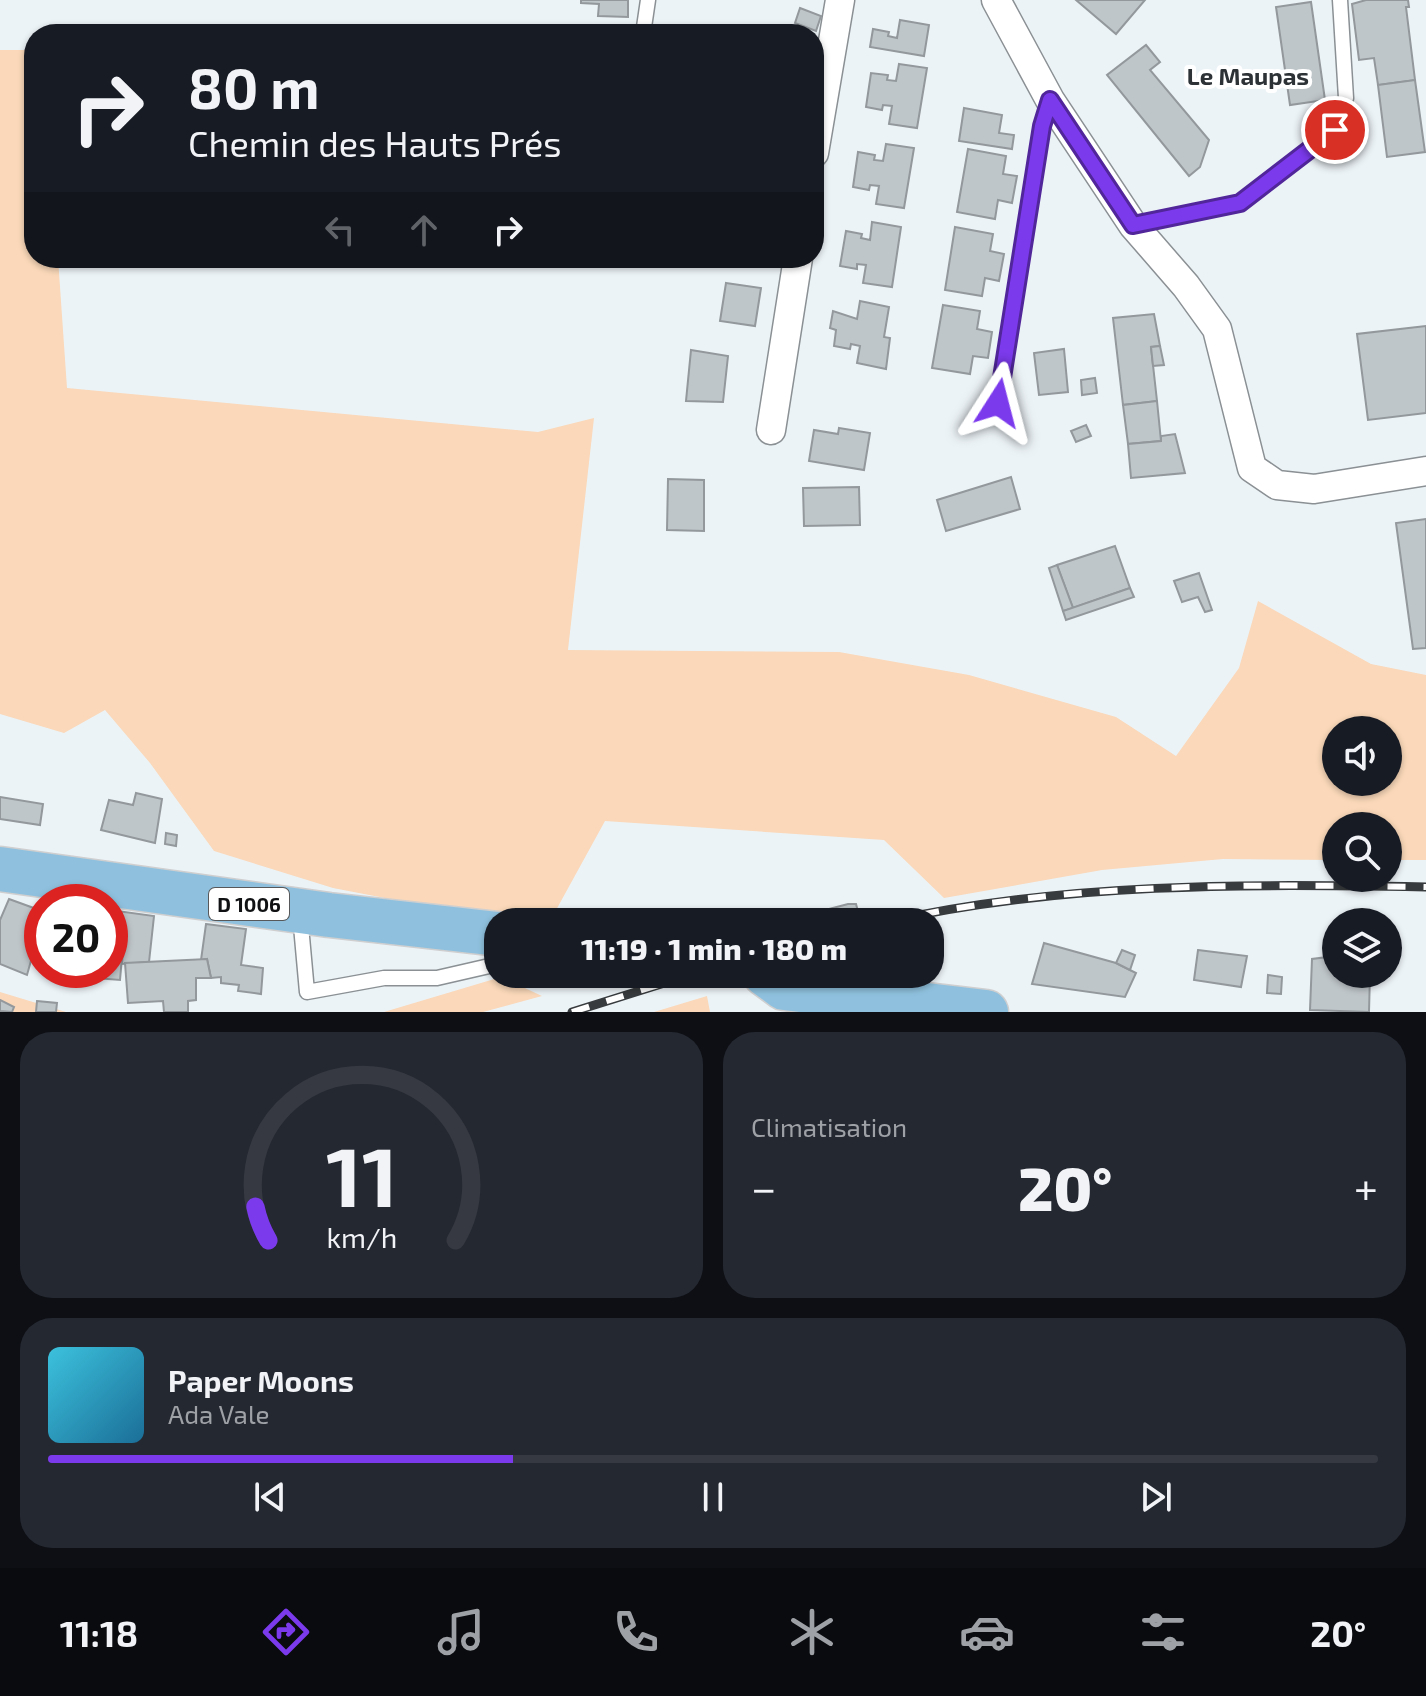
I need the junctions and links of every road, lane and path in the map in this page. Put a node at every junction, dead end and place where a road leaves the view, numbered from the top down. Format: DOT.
graph roads {
  1 [pos="648,0"];
  2 [pos="840,0"];
  3 [pos="996,0"];
  4 [pos="1340,0"];
  5 [pos="644,24"];
  6 [pos="824,94"];
  7 [pos="1050,100"];
  8 [pos="1133,225"];
  9 [pos="796,268"];
  10 [pos="998,403"];
  11 [pos="771,430"];
  12 [pos="1426,471"];
  13 [pos="0,869"];
  14 [pos="300,911"];
  15 [pos="484,932"];
  16 [pos="484,967"];
  17 [pos="784,988"];
  18 [pos="814,1003"];
  19 [pos="986,1012"];
  1 -- 5 [label="lane"];
  2 -- 6 [label="street"];
  3 -- 7 [label="street"];
  4 -- 8 [label="lane"];
  7 -- 8 [label="street"];
  7 -- 10 [label="lane"];
  8 -- 12 [label="street"];
  9 -- 11 [label="street"];
  13 -- 14 [label="main road, D 1006"];
  14 -- 15 [label="main road, D 1006"];
  14 -- 16 [label="lane"];
  17 -- 18 [label="main road"];
  18 -- 19 [label="main road"];
}
